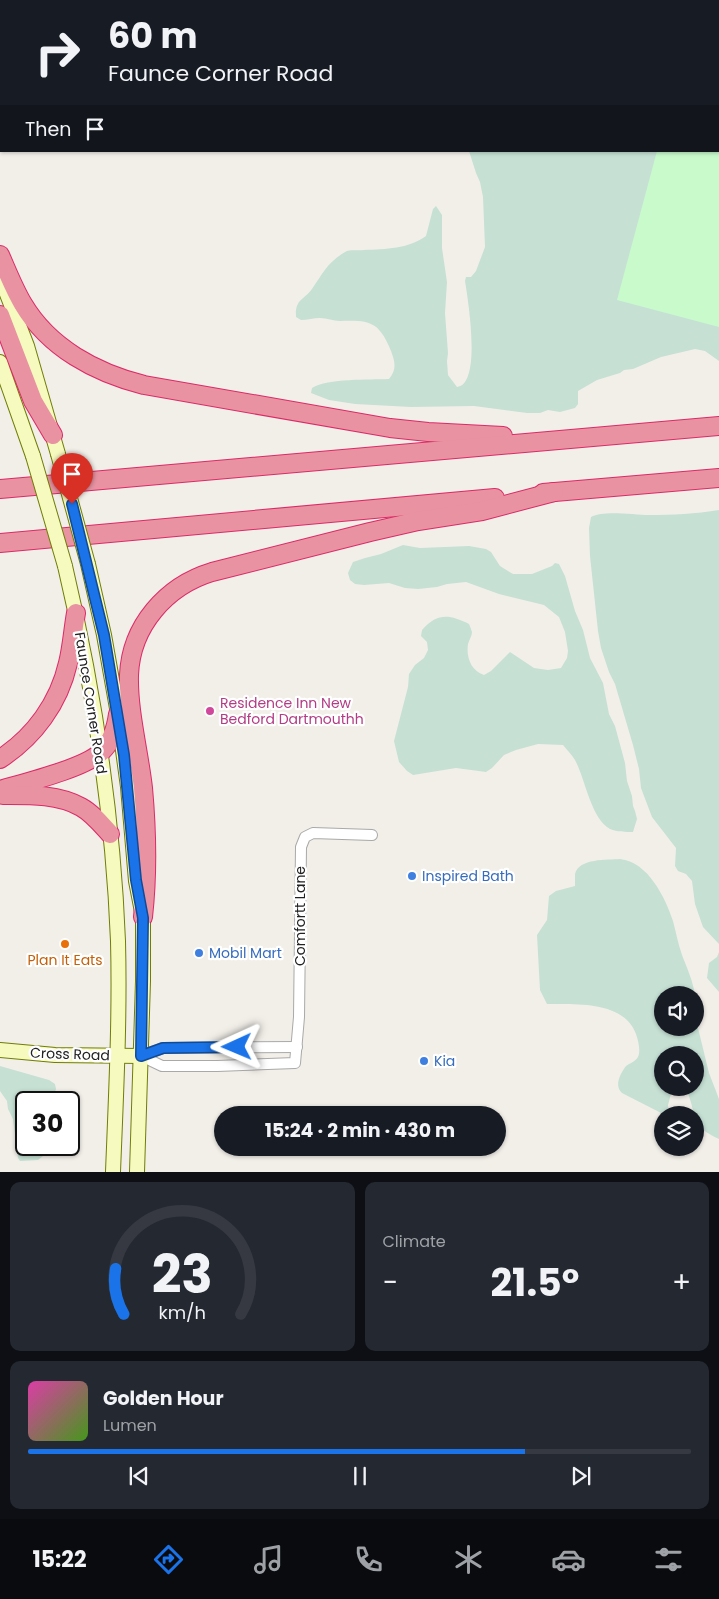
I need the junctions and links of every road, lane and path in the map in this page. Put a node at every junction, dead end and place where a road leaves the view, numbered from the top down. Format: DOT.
graph roads {
  1 [pos="0,255"];
  2 [pos="0,276"];
  3 [pos="0,315"];
  4 [pos="0,362"];
  5 [pos="719,426"];
  6 [pos="53,435"];
  7 [pos="566,439"];
  8 [pos="719,478"];
  9 [pos="2,489"];
  10 [pos="554,492"];
  11 [pos="41,539"];
  12 [pos="0,543"];
  13 [pos="0,550"];
  14 [pos="76,613"];
  15 [pos="118,714"];
  16 [pos="101,753"];
  17 [pos="0,759"];
  18 [pos="0,790"];
  19 [pos="0,795"];
  20 [pos="110,834"];
  21 [pos="372,835"];
  22 [pos="143,918"];
  23 [pos="297,1047"];
  24 [pos="0,1050"];
  25 [pos="117,1056"];
  26 [pos="141,1056"];
  27 [pos="113,1172"];
  28 [pos="137,1172"];
  1 -- 7 [label="highway"];
  2 -- 6 [label="main road, Faunce Corner Road"];
  3 -- 6 [label="highway"];
  4 -- 14 [label="main road, Faunce Corner Road, bridge"];
  5 -- 7 [label="highway"];
  6 -- 15 [label="main road, Faunce Corner Road, bridge"];
  7 -- 9 [label="highway"];
  8 -- 10 [label="highway"];
  10 -- 11 [label="highway"];
  10 -- 22 [label="highway"];
  11 -- 12 [label="highway"];
  11 -- 13 [label="highway"];
  14 -- 16 [label="main road, Faunce Corner Road"];
  14 -- 17 [label="highway"];
  15 -- 16 [label="highway"];
  15 -- 22 [label="main road, Faunce Corner Road"];
  16 -- 18 [label="highway"];
  16 -- 20 [label="main road, Faunce Corner Road"];
  19 -- 20 [label="highway"];
  20 -- 25 [label="main road, Faunce Corner Road"];
  21 -- 23 [label="street, Comfortt Lane"];
  22 -- 26 [label="main road, Faunce Corner Road"];
  23 -- 26 [label="street"];
  23 -- 26 [label="street, Comfortt Lane"];
  24 -- 25 [label="main road, Cross Road"];
  25 -- 26 [label="main road, Cross Road"];
  25 -- 27 [label="main road, Faunce Corner Road"];
  26 -- 28 [label="main road, Faunce Corner Road"];
}
